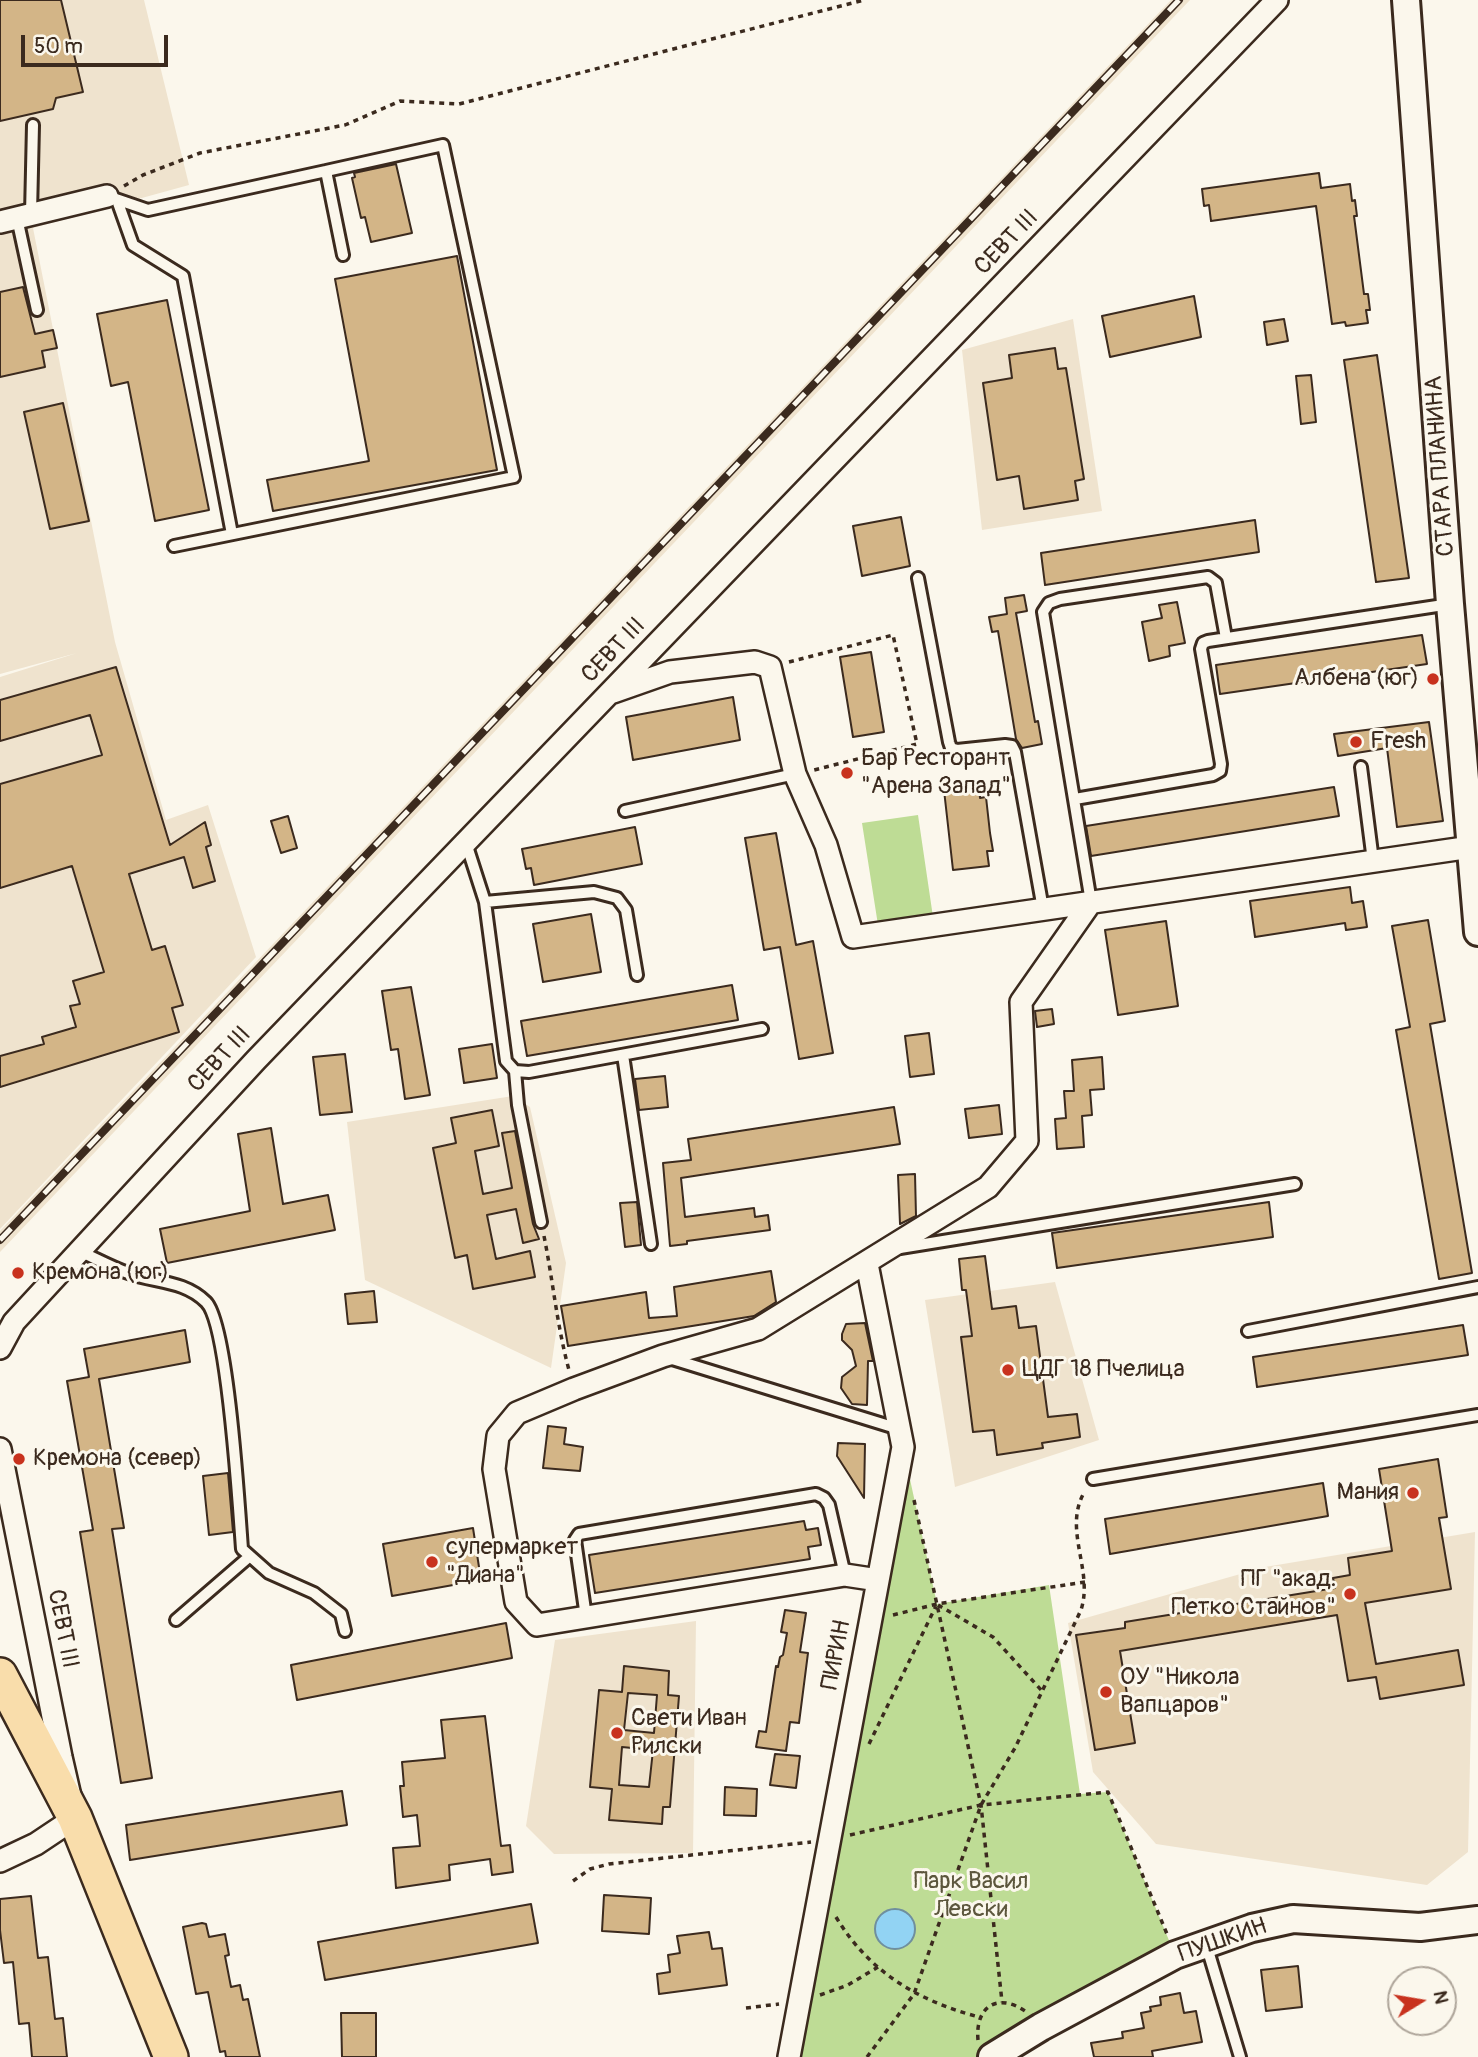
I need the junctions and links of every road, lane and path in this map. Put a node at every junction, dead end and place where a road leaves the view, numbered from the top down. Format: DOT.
graph roads {
  1 [pos="864,0"];
  2 [pos="1277,0"];
  3 [pos="1406,0"];
  4 [pos="33,125"];
  5 [pos="326,171"];
  6 [pos="112,198"];
  7 [pos="16,218"];
  8 [pos="343,255"];
  9 [pos="37,310"];
  10 [pos="232,534"];
  11 [pos="174,545"];
  12 [pos="918,578"];
  13 [pos="1450,604"];
  14 [pos="1226,638"];
  15 [pos="770,667"];
  16 [pos="610,693"];
  17 [pos="1361,767"];
  18 [pos="794,775"];
  19 [pos="1075,799"];
  20 [pos="625,811"];
  21 [pos="466,843"];
  22 [pos="1471,847"];
  23 [pos="1373,861"];
  24 [pos="485,902"];
  25 [pos="1091,902"];
  26 [pos="1043,909"];
  27 [pos="1478,932"];
  28 [pos="637,975"];
  29 [pos="762,1029"];
  30 [pos="623,1055"];
  31 [pos="515,1071"];
  32 [pos="1295,1184"];
  33 [pos="541,1222"];
  34 [pos="651,1244"];
  35 [pos="888,1250"];
  36 [pos="79,1251"];
  37 [pos="867,1264"];
  38 [pos="1478,1287"];
  39 [pos="1248,1331"];
  40 [pos="0,1348"];
  41 [pos="663,1356"];
  42 [pos="574,1388"];
  43 [pos="1478,1415"];
  44 [pos="900,1429"];
  45 [pos="0,1449"];
  46 [pos="1093,1479"];
  47 [pos="914,1499"];
  48 [pos="250,1556"];
  49 [pos="845,1576"];
  50 [pos="878,1580"];
  51 [pos="1085,1582"];
  52 [pos="937,1604"];
  53 [pos="586,1617"];
  54 [pos="176,1620"];
  55 [pos="870,1621"];
  56 [pos="345,1631"];
  57 [pos="0,1675"];
  58 [pos="1043,1692"];
  59 [pos="864,1754"];
  60 [pos="981,1805"];
  61 [pos="75,1818"];
  62 [pos="830,1839"];
  63 [pos="0,1861"];
  64 [pos="573,1881"];
  65 [pos="820,1890"];
  66 [pos="1478,1920"];
  67 [pos="1206,1944"];
  68 [pos="1175,1955"];
  69 [pos="914,1994"];
  70 [pos="1002,2002"];
  71 [pos="979,2017"];
  72 [pos="1041,2027"];
  73 [pos="985,2052"];
  74 [pos="171,2057"];
  75 [pos="789,2057"];
  76 [pos="867,2057"];
  77 [pos="1240,2057"];
  1 -- 6 [label="path"];
  2 -- 16 [label="street, СЕВТ III"];
  3 -- 13 [label="street, СТАРА ПЛАНИНА"];
  4 -- 7 [label="lane"];
  5 -- 6 [label="lane"];
  5 -- 8 [label="lane"];
  5 -- 10 [label="lane"];
  6 -- 7 [label="street"];
  6 -- 10 [label="lane"];
  7 -- 9 [label="lane"];
  10 -- 11 [label="lane"];
  12 -- 26 [label="lane"];
  13 -- 14 [label="lane"];
  13 -- 22 [label="street, СТАРА ПЛАНИНА"];
  14 -- 19 [label="lane"];
  14 -- 19 [label="lane"];
  15 -- 16 [label="street"];
  15 -- 18 [label="street"];
  15 -- 18 [label="path"];
  16 -- 21 [label="street, СЕВТ III"];
  17 -- 23 [label="lane"];
  18 -- 20 [label="lane"];
  18 -- 26 [label="street"];
  19 -- 25 [label="lane"];
  21 -- 24 [label="lane"];
  21 -- 36 [label="street, СЕВТ III"];
  22 -- 23 [label="street"];
  22 -- 27 [label="street, СТАРА ПЛАНИНА"];
  23 -- 25 [label="street"];
  24 -- 28 [label="lane"];
  24 -- 31 [label="lane"];
  25 -- 26 [label="street"];
  25 -- 35 [label="street"];
  29 -- 30 [label="lane"];
  30 -- 31 [label="lane"];
  30 -- 34 [label="lane"];
  31 -- 33 [label="lane"];
  32 -- 35 [label="lane"];
  33 -- 42 [label="path"];
  35 -- 37 [label="street"];
  36 -- 40 [label="street, СЕВТ III"];
  36 -- 48 [label="lane"];
  37 -- 41 [label="street"];
  37 -- 44 [label="street, ПИРИН"];
  38 -- 39 [label="lane"];
  41 -- 42 [label="street"];
  41 -- 44 [label="lane"];
  42 -- 53 [label="street"];
  43 -- 46 [label="lane"];
  44 -- 50 [label="street, ПИРИН"];
  45 -- 61 [label="street, СЕВТ III"];
  46 -- 51 [label="path"];
  47 -- 52 [label="path"];
  48 -- 54 [label="lane"];
  48 -- 56 [label="lane"];
  49 -- 50 [label="street"];
  49 -- 53 [label="street"];
  49 -- 53 [label="lane"];
  50 -- 55 [label="street, ПИРИН"];
  51 -- 52 [label="path"];
  51 -- 58 [label="path"];
  52 -- 55 [label="path"];
  52 -- 58 [label="path"];
  52 -- 59 [label="path"];
  52 -- 60 [label="path"];
  55 -- 62 [label="street, ПИРИН"];
  57 -- 61 [label="main road"];
  58 -- 60 [label="path"];
  60 -- 62 [label="path"];
  60 -- 68 [label="path"];
  60 -- 69 [label="path"];
  60 -- 70 [label="path"];
  61 -- 63 [label="street"];
  61 -- 74 [label="main road"];
  62 -- 64 [label="path"];
  62 -- 65 [label="street, ПИРИН"];
  65 -- 69 [label="path"];
  65 -- 75 [label="street, ПИРИН"];
  66 -- 67 [label="street, ПУШКИН"];
  67 -- 68 [label="street, ПУШКИН"];
  67 -- 77 [label="lane"];
  68 -- 72 [label="street, ПУШКИН"];
  69 -- 71 [label="path"];
  69 -- 76 [label="path"];
  70 -- 71 [label="path"];
  70 -- 72 [label="path"];
  71 -- 73 [label="path"];
  72 -- 73 [label="street, ПУШКИН"];
}
